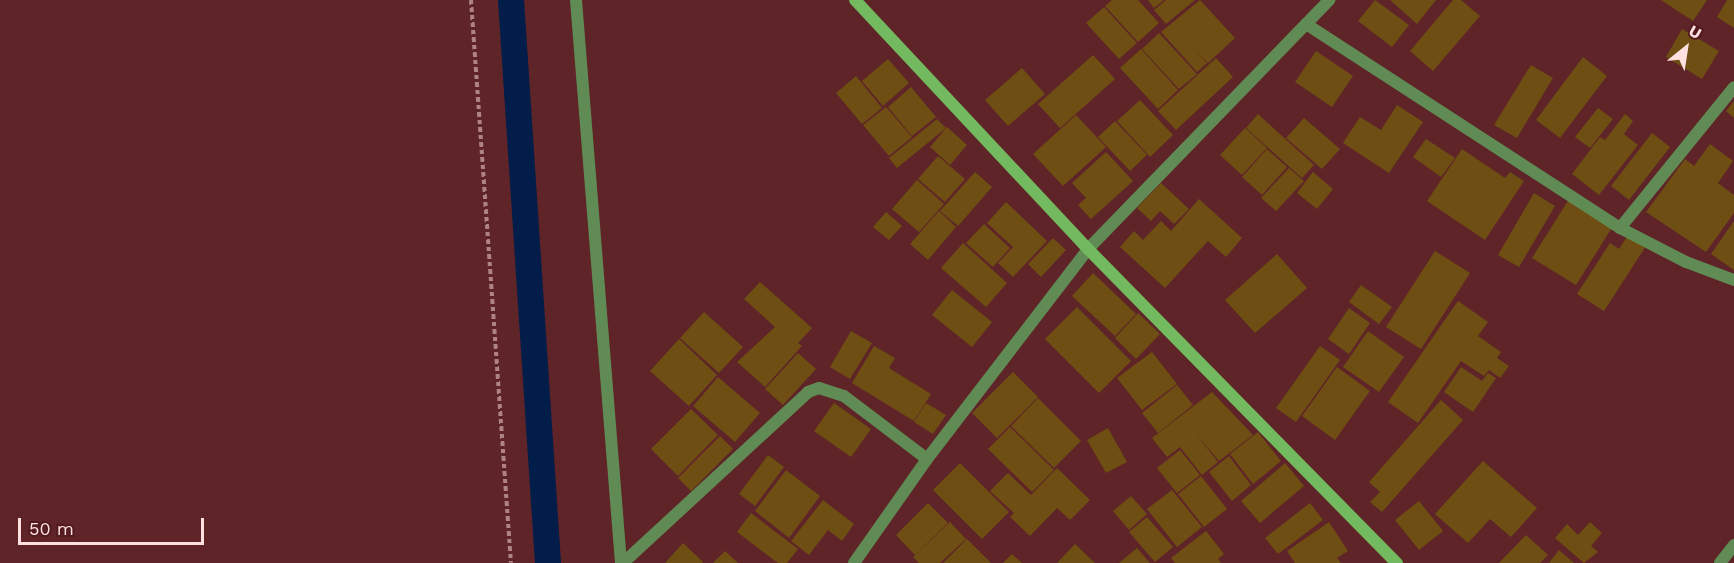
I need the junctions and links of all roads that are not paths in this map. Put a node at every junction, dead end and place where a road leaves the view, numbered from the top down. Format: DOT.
graph roads {
  1 [pos="576,0"];
  2 [pos="855,0"];
  3 [pos="1329,0"];
  4 [pos="1306,24"];
  5 [pos="1734,87"];
  6 [pos="1620,228"];
  7 [pos="1088,249"];
  8 [pos="1734,280"];
  9 [pos="927,459"];
  10 [pos="1734,545"];
  11 [pos="622,563"];
  12 [pos="854,563"];
  13 [pos="1397,563"];
  14 [pos="1720,563"];
  1 -- 11 [label="street"];
  2 -- 7 [label="street"];
  3 -- 4 [label="street"];
  4 -- 6 [label="street"];
  4 -- 7 [label="street"];
  5 -- 6 [label="street"];
  6 -- 8 [label="street"];
  7 -- 9 [label="street"];
  7 -- 13 [label="street"];
  9 -- 11 [label="street"];
  9 -- 12 [label="street"];
  10 -- 14 [label="street"];
}
